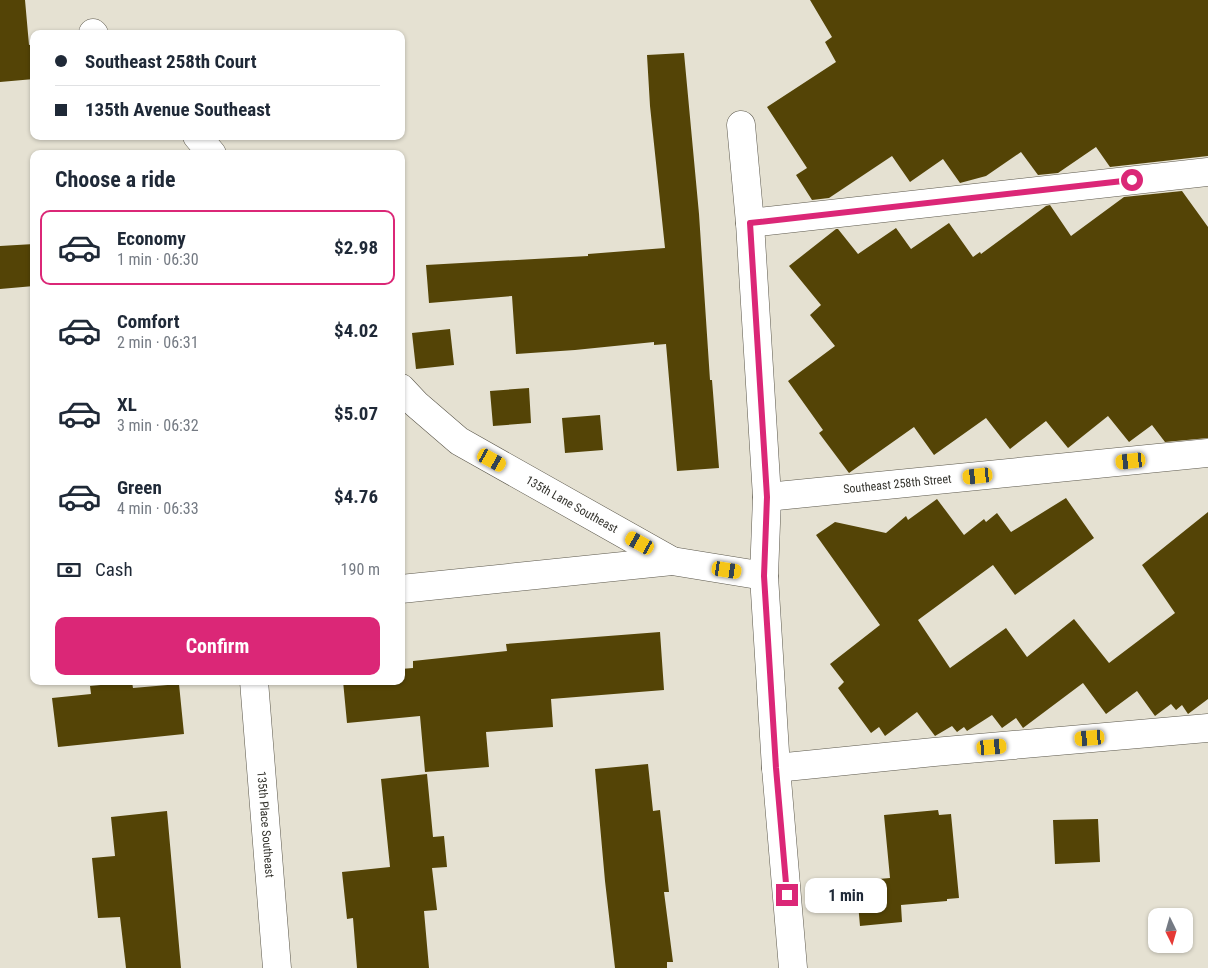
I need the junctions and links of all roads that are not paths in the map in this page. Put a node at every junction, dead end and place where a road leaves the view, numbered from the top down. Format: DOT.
graph roads {
  1 [pos="741,125"];
  2 [pos="200,140"];
  3 [pos="209,150"];
  4 [pos="1208,172"];
  5 [pos="750,223"];
  6 [pos="405,392"];
  7 [pos="1208,453"];
  8 [pos="767,497"];
  9 [pos="672,561"];
  10 [pos="764,576"];
  11 [pos="405,589"];
  12 [pos="254,685"];
  13 [pos="1208,728"];
  14 [pos="776,768"];
  15 [pos="277,968"];
  16 [pos="793,968"];
  1 -- 5 [label="street"];
  2 -- 3 [label="street"];
  4 -- 5 [label="street"];
  5 -- 8 [label="street"];
  6 -- 9 [label="street, 135th Lane Southeast"];
  7 -- 8 [label="street, Southeast 258th Street"];
  8 -- 10 [label="street"];
  9 -- 10 [label="street, 135th Lane Southeast"];
  9 -- 11 [label="street"];
  10 -- 14 [label="street"];
  12 -- 15 [label="street, 135th Place Southeast"];
  13 -- 14 [label="street"];
  14 -- 16 [label="street"];
}
